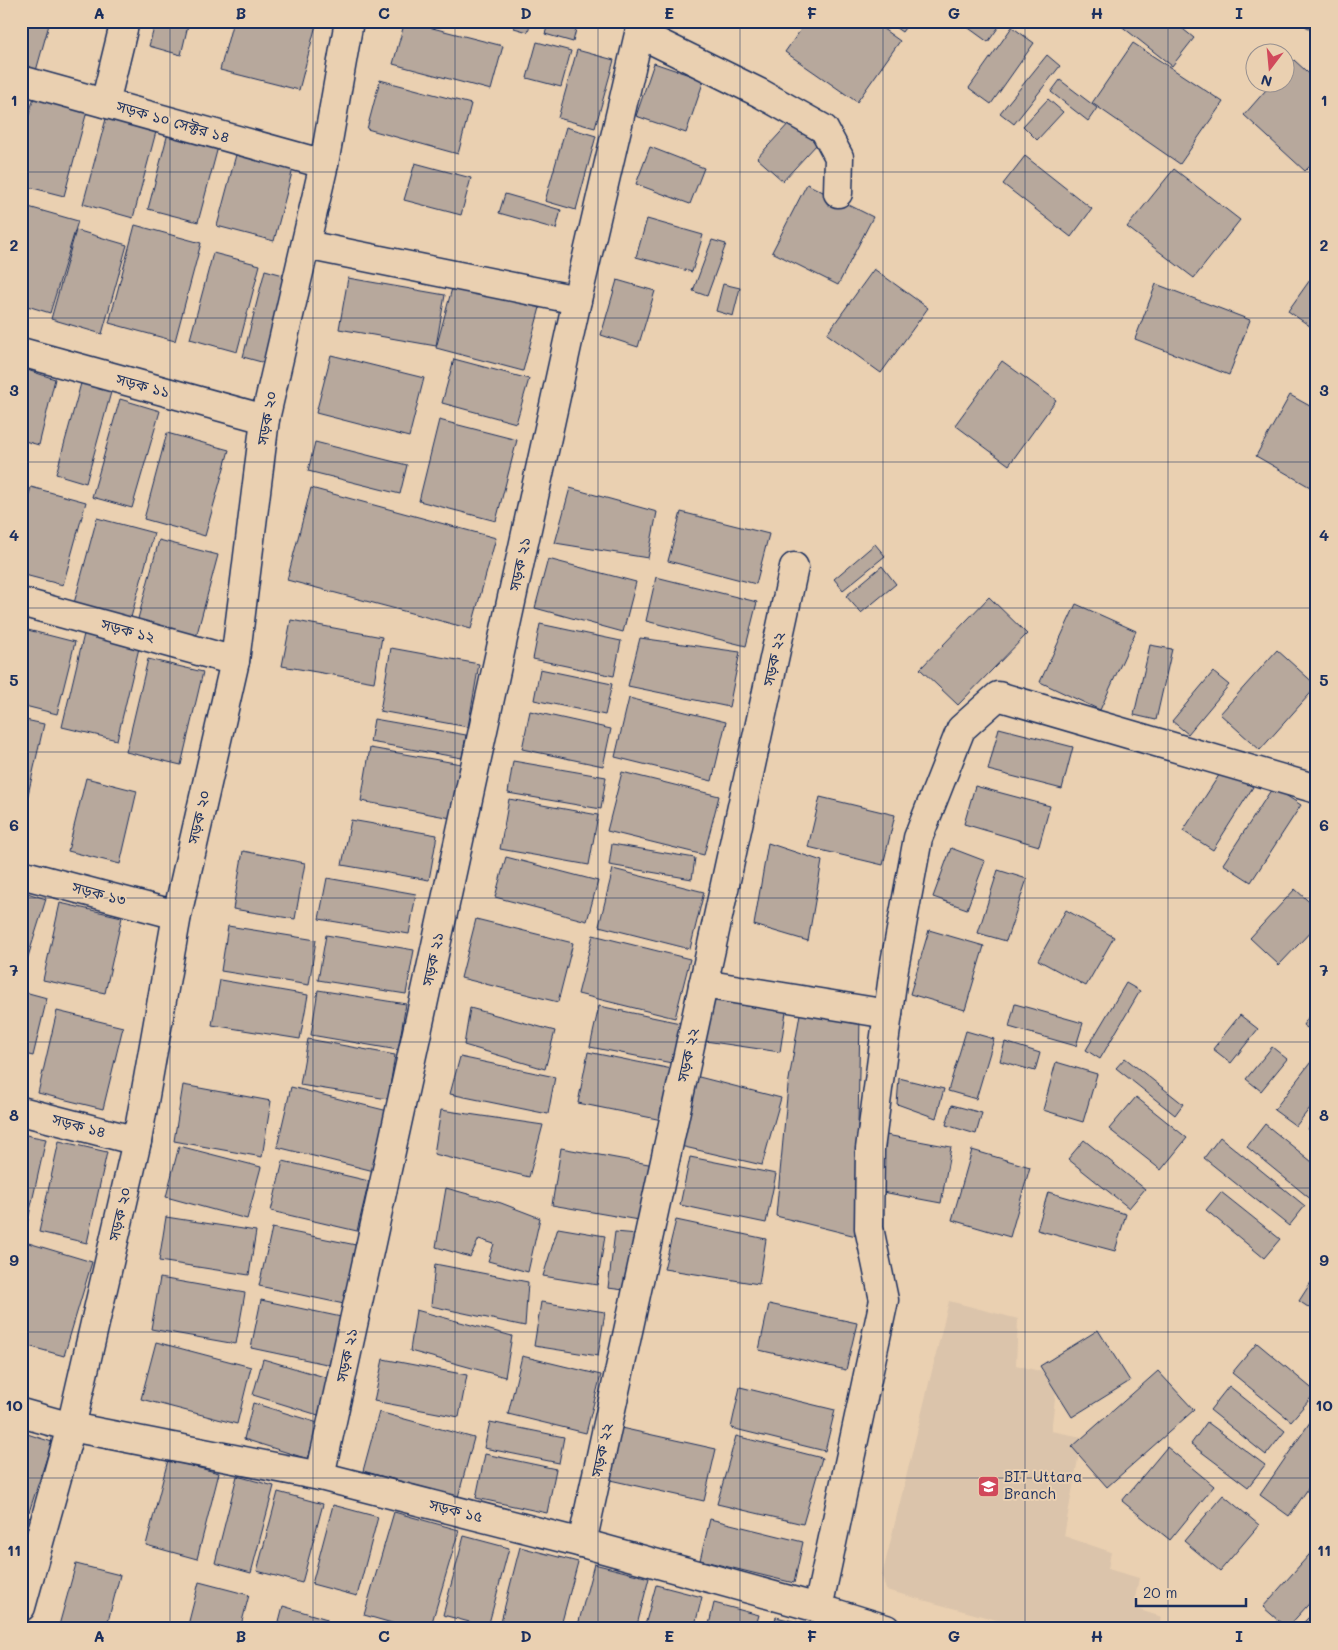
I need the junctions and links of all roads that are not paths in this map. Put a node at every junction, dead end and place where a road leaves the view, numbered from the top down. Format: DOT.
graph roads {
  1 [pos="125,21"];
  2 [pos="349,21"];
  3 [pos="641,28"];
  4 [pos="21,80"];
  5 [pos="105,103"];
  6 [pos="324,164"];
  7 [pos="838,193"];
  8 [pos="306,245"];
  9 [pos="577,300"];
  10 [pos="21,352"];
  11 [pos="265,419"];
  12 [pos="794,567"];
  13 [pos="21,602"];
  14 [pos="235,661"];
  15 [pos="1317,789"];
  16 [pos="21,874"];
  17 [pos="177,915"];
  18 [pos="703,984"];
  19 [pos="888,1014"];
  20 [pos="21,1111"];
  21 [pos="137,1141"];
  22 [pos="21,1412"];
  23 [pos="71,1427"];
  24 [pos="320,1476"];
  25 [pos="582,1543"];
  26 [pos="21,1607"];
  27 [pos="818,1608"];
  28 [pos="886,1629"];
  1 -- 5 [label="street"];
  2 -- 6 [label="street, সড়ক ২০"];
  3 -- 7 [label="street"];
  3 -- 9 [label="street, সড়ক ২১"];
  4 -- 5 [label="street, সড়ক ১০ সেক্টর ১৪"];
  5 -- 6 [label="street, সড়ক ১০ সেক্টর ১৪"];
  6 -- 8 [label="street, সড়ক ২০"];
  8 -- 9 [label="street"];
  8 -- 11 [label="street, সড়ক ২০"];
  9 -- 24 [label="street, সড়ক ২১"];
  10 -- 11 [label="street, সড়ক ১১"];
  11 -- 14 [label="street, সড়ক ২০"];
  12 -- 18 [label="street, সড়ক ২২"];
  13 -- 14 [label="street, সড়ক ১২"];
  14 -- 17 [label="street, সড়ক ২০"];
  15 -- 19 [label="street"];
  16 -- 17 [label="street, সড়ক ১৩"];
  17 -- 21 [label="street, সড়ক ২০"];
  18 -- 19 [label="street"];
  18 -- 25 [label="street, সড়ক ২২"];
  19 -- 27 [label="street"];
  20 -- 21 [label="street, সড়ক ১৪"];
  21 -- 23 [label="street, সড়ক ২০"];
  22 -- 23 [label="street, সড়ক ১৫"];
  23 -- 24 [label="street, সড়ক ১৫"];
  23 -- 26 [label="street, সড়ক ২০"];
  24 -- 25 [label="street, সড়ক ১৫"];
  25 -- 27 [label="street, সড়ক ১৫"];
  27 -- 28 [label="street, সড়ক ১৫"];
}
